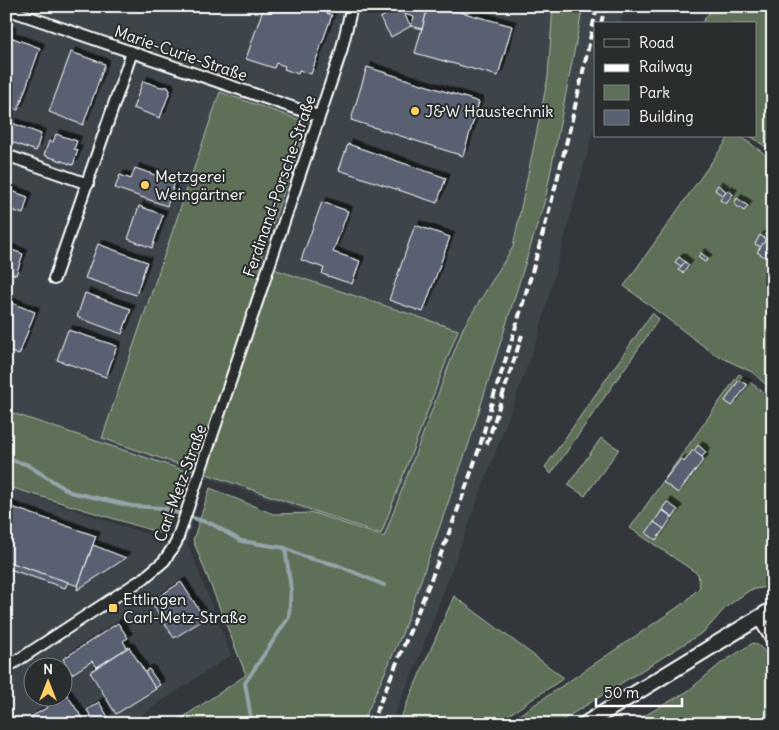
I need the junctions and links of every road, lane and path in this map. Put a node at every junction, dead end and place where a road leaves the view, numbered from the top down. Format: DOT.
graph roads {
  1 [pos="352,6"];
  2 [pos="6,9"];
  3 [pos="132,52"];
  4 [pos="318,116"];
  5 [pos="6,154"];
  6 [pos="88,184"];
  7 [pos="54,279"];
  8 [pos="234,375"];
  9 [pos="773,609"];
  10 [pos="758,618"];
  11 [pos="773,642"];
  12 [pos="6,668"];
  13 [pos="585,724"];
  1 -- 4 [label="street, Ferdinand-Porsche-Straße"];
  2 -- 3 [label="street, Marie-Curie-Straße"];
  3 -- 4 [label="street, Marie-Curie-Straße"];
  3 -- 6 [label="street"];
  4 -- 8 [label="street, Ferdinand-Porsche-Straße"];
  5 -- 6 [label="street"];
  6 -- 7 [label="street"];
  8 -- 12 [label="street, Carl-Metz-Straße"];
  9 -- 10 [label="main road"];
  10 -- 11 [label="street"];
  10 -- 13 [label="main road"];
}
